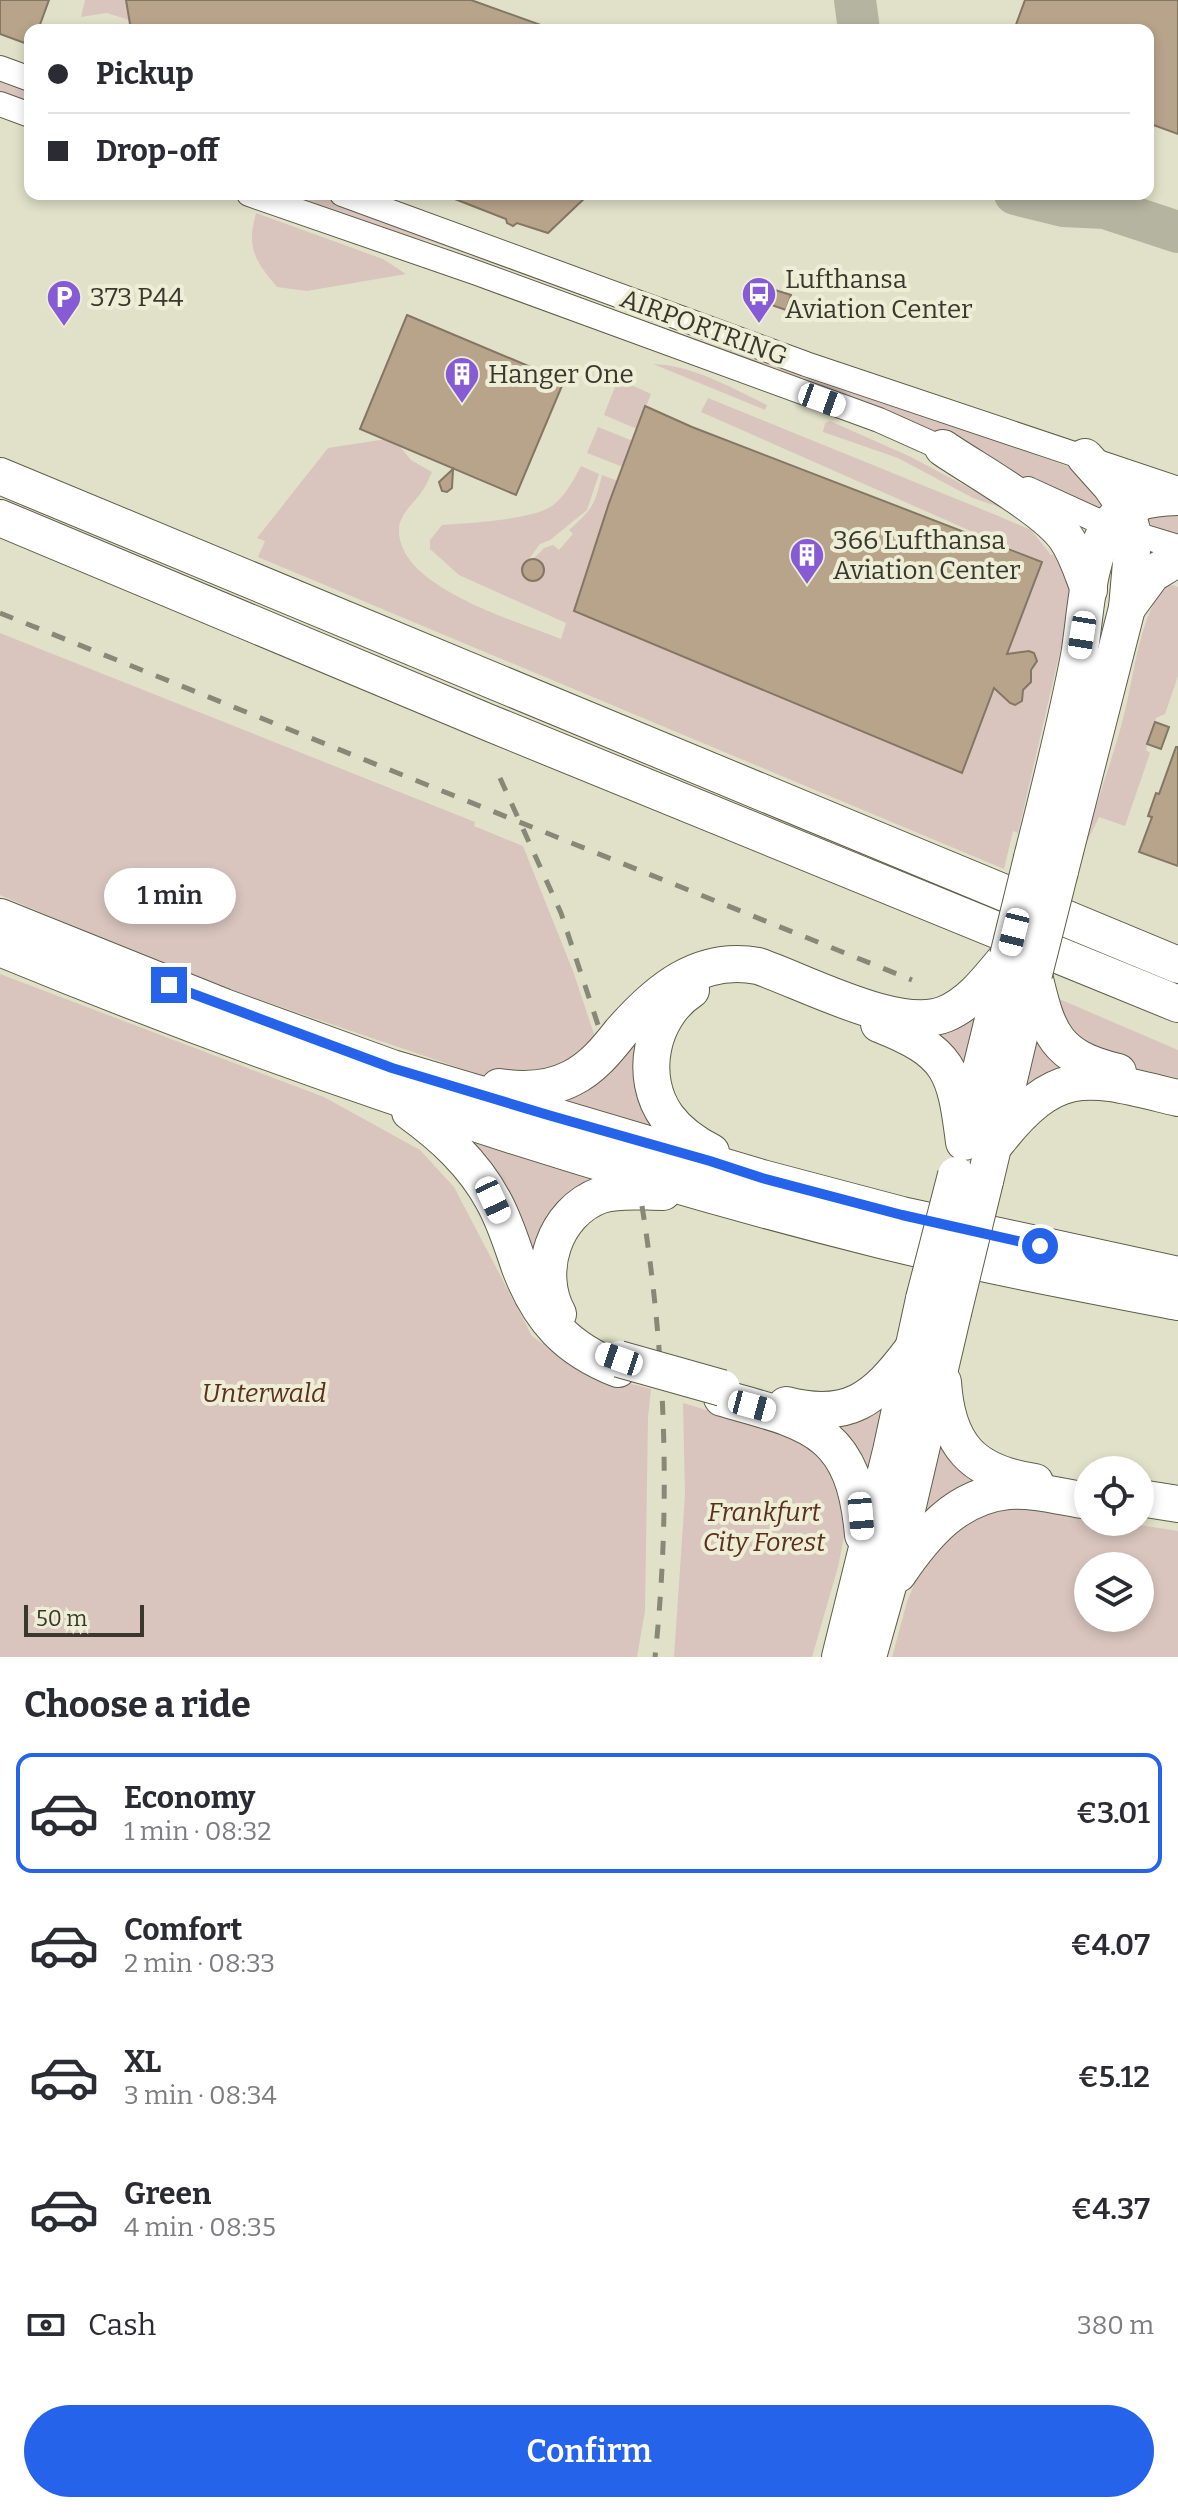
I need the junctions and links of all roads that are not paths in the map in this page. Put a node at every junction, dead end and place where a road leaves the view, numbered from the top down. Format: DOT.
graph roads {
  1 [pos="0,68"];
  2 [pos="24,77"];
  3 [pos="0,104"];
  4 [pos="24,113"];
  5 [pos="266,200"];
  6 [pos="358,200"];
  7 [pos="943,448"];
  8 [pos="1085,457"];
  9 [pos="0,476"];
  10 [pos="1178,489"];
  11 [pos="1178,497"];
  12 [pos="0,518"];
  13 [pos="1123,523"];
  14 [pos="1178,547"];
  15 [pos="1178,558"];
  16 [pos="1089,590"];
  17 [pos="1127,608"];
  18 [pos="1046,864"];
  19 [pos="0,917"];
  20 [pos="0,948"];
  21 [pos="1178,965"];
  22 [pos="1015,985"];
  23 [pos="1178,1004"];
  24 [pos="389,1081"];
  25 [pos="1178,1086"];
  26 [pos="1178,1098"];
  27 [pos="974,1161"];
  28 [pos="762,1178"];
  29 [pos="700,1192"];
  30 [pos="1178,1275"];
  31 [pos="1178,1302"];
  32 [pos="927,1357"];
  33 [pos="618,1364"];
  34 [pos="722,1393"];
  35 [pos="1074,1488"];
  36 [pos="1074,1499"];
  37 [pos="1154,1500"];
  38 [pos="1178,1504"];
  39 [pos="1154,1511"];
  40 [pos="1178,1514"];
  41 [pos="865,1561"];
  42 [pos="886,1592"];
  43 [pos="840,1657"];
  44 [pos="868,1657"];
  1 -- 2 [label="street"];
  3 -- 4 [label="street"];
  5 -- 7 [label="street, AIRPORTRING"];
  6 -- 8 [label="street, AIRPORTRING"];
  7 -- 13 [label="street, AIRPORTRING"];
  7 -- 16 [label="highway"];
  8 -- 10 [label="street, AIRPORTRING"];
  8 -- 13 [label="highway"];
  9 -- 21 [label="highway"];
  11 -- 13 [label="highway"];
  12 -- 23 [label="highway"];
  13 -- 14 [label="street, AIRPORTRING"];
  13 -- 16 [label="highway"];
  13 -- 17 [label="highway"];
  15 -- 17 [label="highway"];
  16 -- 18 [label="highway"];
  17 -- 18 [label="highway"];
  18 -- 22 [label="highway, bridge"];
  19 -- 24 [label="highway"];
  20 -- 24 [label="highway"];
  22 -- 24 [label="highway"];
  22 -- 25 [label="highway"];
  22 -- 27 [label="highway"];
  24 -- 28 [label="highway"];
  24 -- 29 [label="highway"];
  24 -- 33 [label="highway"];
  26 -- 27 [label="highway"];
  27 -- 28 [label="highway"];
  27 -- 32 [label="highway, bridge"];
  28 -- 30 [label="highway"];
  29 -- 31 [label="highway"];
  29 -- 33 [label="highway"];
  32 -- 34 [label="highway"];
  32 -- 35 [label="highway"];
  32 -- 41 [label="highway"];
  32 -- 42 [label="highway"];
  33 -- 34 [label="highway, bridge"];
  34 -- 41 [label="highway"];
  36 -- 42 [label="highway"];
  37 -- 38 [label="highway"];
  39 -- 40 [label="highway"];
  41 -- 43 [label="highway"];
  42 -- 44 [label="highway"];
}
